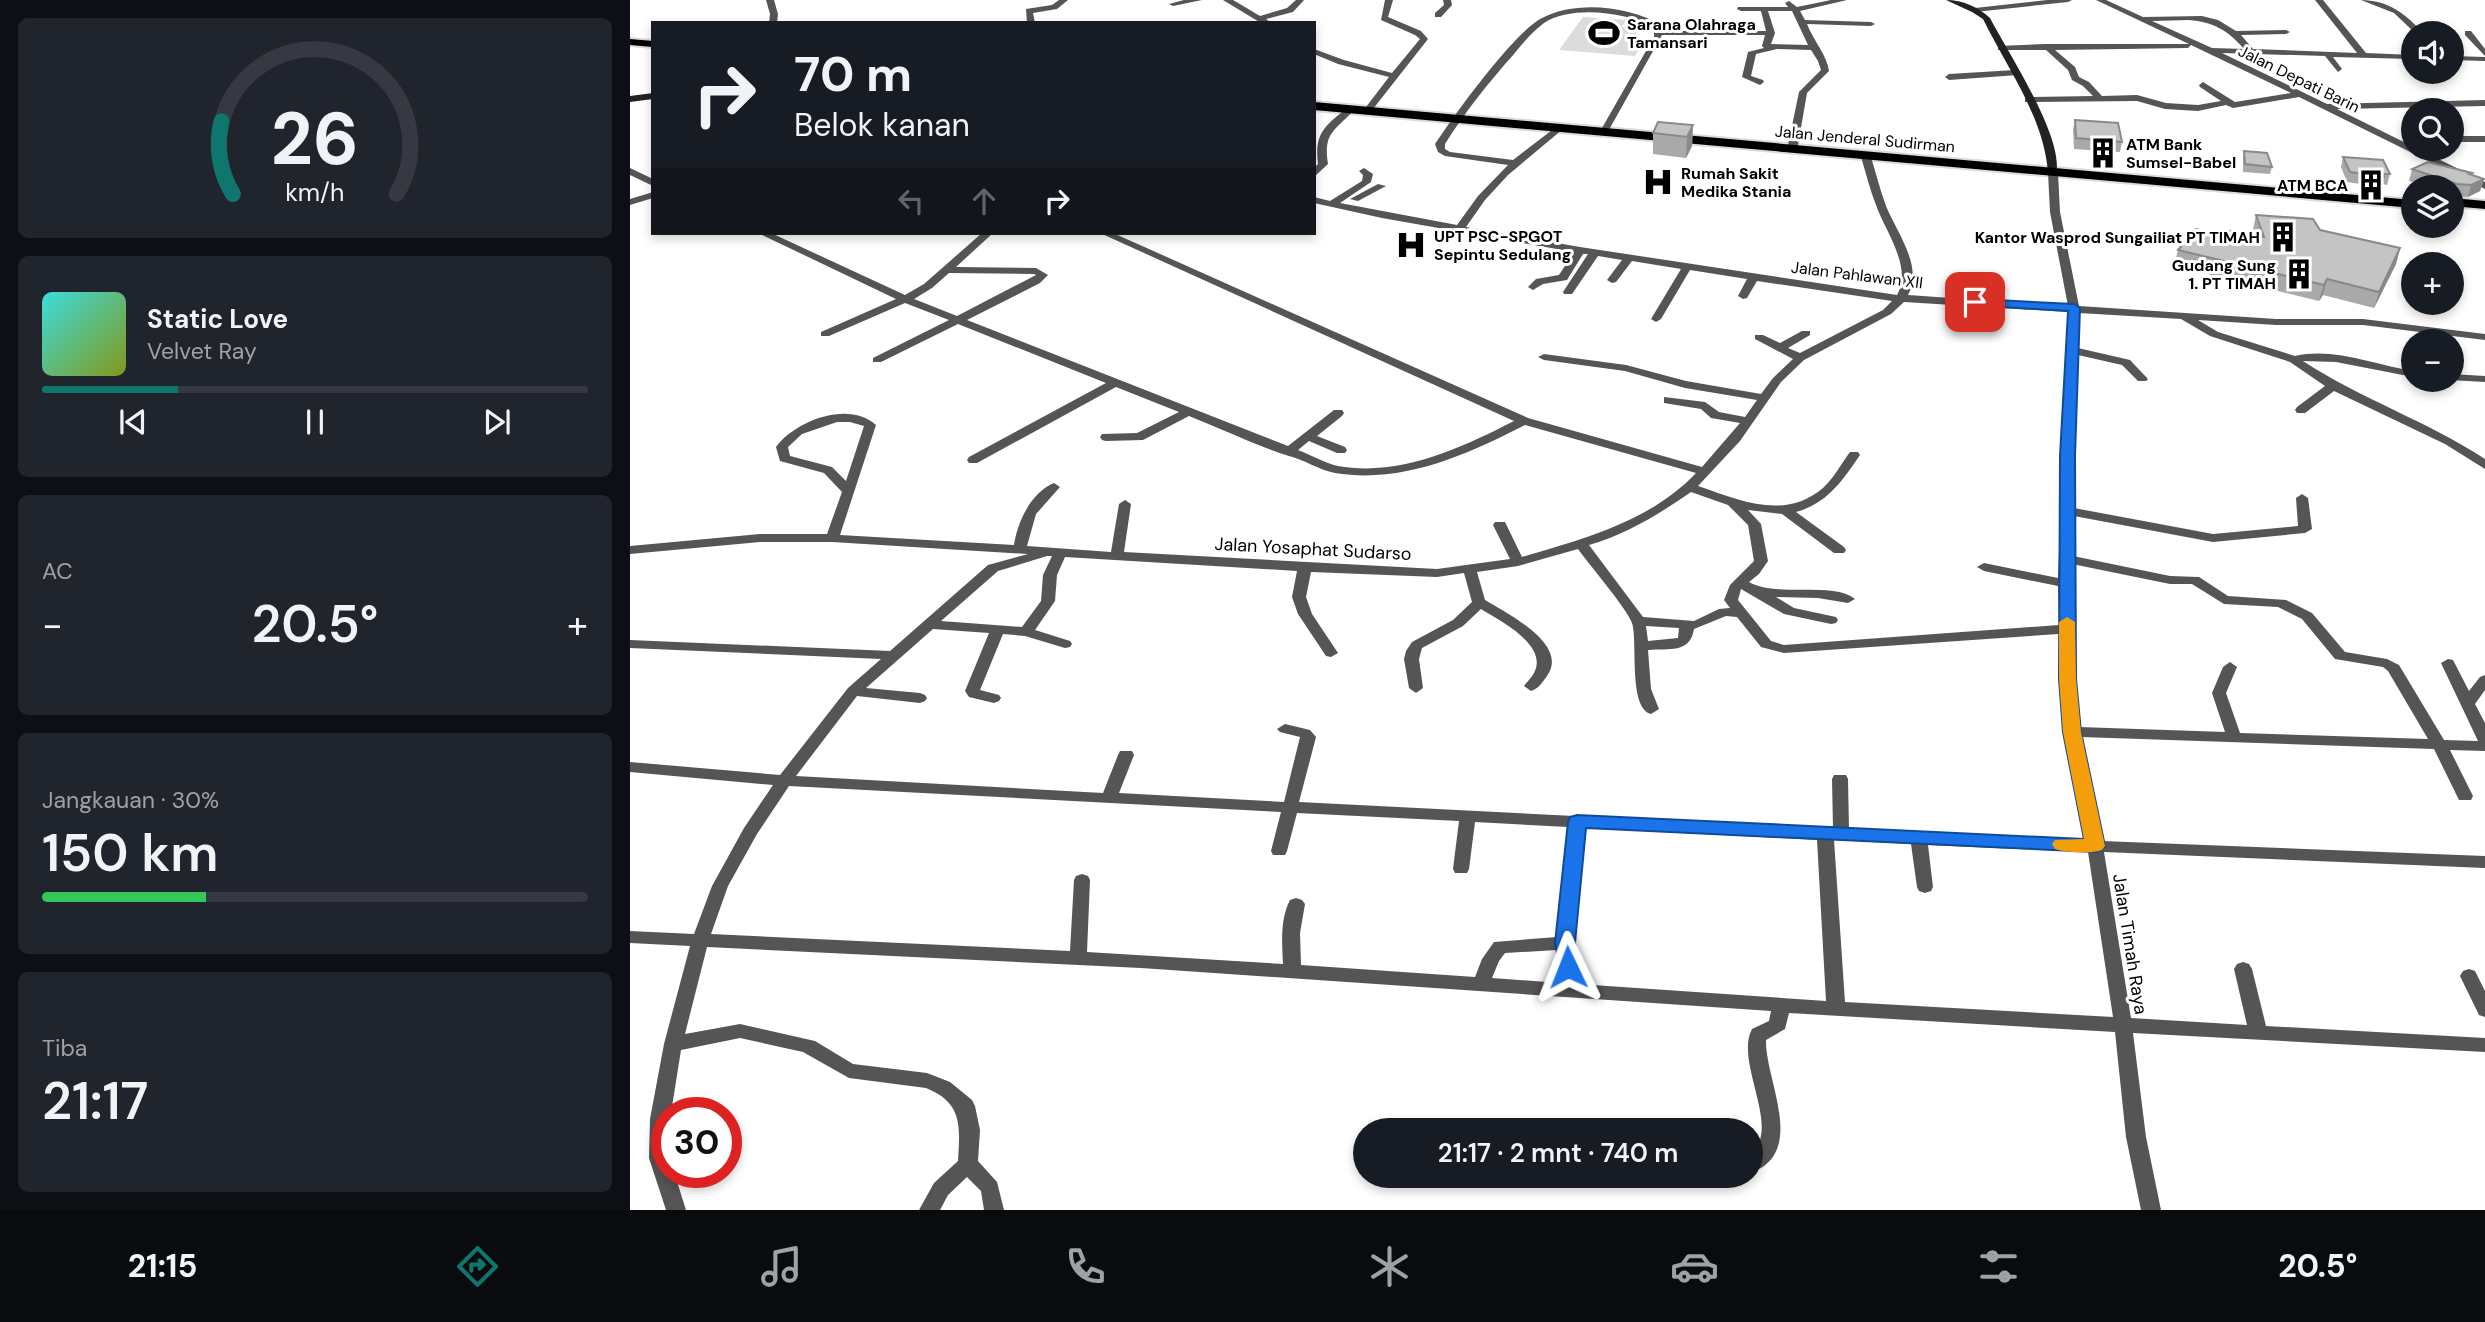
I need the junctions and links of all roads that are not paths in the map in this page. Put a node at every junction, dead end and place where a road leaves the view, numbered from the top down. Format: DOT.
graph roads {
  1 [pos="769,0"];
  2 [pos="1064,0"];
  3 [pos="1198,0"];
  4 [pos="1227,0"];
  5 [pos="1300,0"];
  6 [pos="1389,0"];
  7 [pos="1447,0"];
  8 [pos="1618,0"];
  9 [pos="1785,0"];
  10 [pos="1843,0"];
  11 [pos="1950,0"];
  12 [pos="2068,0"];
  13 [pos="2100,0"];
  14 [pos="2319,0"];
  15 [pos="2365,0"];
  16 [pos="1173,4"];
  17 [pos="1741,9"];
  18 [pos="1763,9"];
  19 [pos="1796,9"];
  20 [pos="1975,10"];
  21 [pos="1610,11"];
  22 [pos="1438,15"];
  23 [pos="2139,19"];
  24 [pos="773,21"];
  25 [pos="1031,21"];
  26 [pos="1264,21"];
  27 [pos="2407,21"];
  28 [pos="1804,22"];
  29 [pos="1871,24"];
  30 [pos="2286,32"];
  31 [pos="1658,33"];
  32 [pos="1771,33"];
  33 [pos="2237,33"];
  34 [pos="2468,33"];
  35 [pos="630,44"];
  36 [pos="651,46"];
  37 [pos="2046,47"];
  38 [pos="1773,48"];
  39 [pos="1813,48"];
  40 [pos="2001,48"];
  41 [pos="2203,48"];
  42 [pos="2250,51"];
  43 [pos="1316,52"];
  44 [pos="2327,54"];
  45 [pos="2485,54"];
  46 [pos="2363,55"];
  47 [pos="2401,57"];
  48 [pos="2464,58"];
  49 [pos="2485,59"];
  50 [pos="2338,69"];
  51 [pos="2015,74"];
  52 [pos="1394,76"];
  53 [pos="1949,77"];
  54 [pos="1760,82"];
  55 [pos="2203,85"];
  56 [pos="2298,95"];
  57 [pos="651,96"];
  58 [pos="2099,98"];
  59 [pos="630,99"];
  60 [pos="2028,100"];
  61 [pos="2226,102"];
  62 [pos="2485,103"];
  63 [pos="1316,104"];
  64 [pos="1316,104"];
  65 [pos="1370,107"];
  66 [pos="2323,107"];
  67 [pos="1350,110"];
  68 [pos="1460,118"];
  69 [pos="1606,128"];
  70 [pos="1559,129"];
  71 [pos="2390,139"];
  72 [pos="2401,139"];
  73 [pos="2464,139"];
  74 [pos="2485,139"];
  75 [pos="1793,145"];
  76 [pos="1867,157"];
  77 [pos="1513,163"];
  78 [pos="1364,170"];
  79 [pos="2053,170"];
  80 [pos="630,171"];
  81 [pos="1316,172"];
  82 [pos="651,182"];
  83 [pos="1381,186"];
  84 [pos="2485,186"];
  85 [pos="651,196"];
  86 [pos="2401,198"];
  87 [pos="1316,200"];
  88 [pos="630,202"];
  89 [pos="2401,203"];
  90 [pos="2464,203"];
  91 [pos="1336,205"];
  92 [pos="2485,205"];
  93 [pos="2464,209"];
  94 [pos="2485,211"];
  95 [pos="1460,228"];
  96 [pos="768,235"];
  97 [pos="986,235"];
  98 [pos="1109,235"];
  99 [pos="1580,250"];
  100 [pos="1595,252"];
  101 [pos="1629,258"];
  102 [pos="1687,267"];
  103 [pos="948,270"];
  104 [pos="1752,278"];
  105 [pos="1612,280"];
  106 [pos="1533,287"];
  107 [pos="1568,292"];
  108 [pos="1742,296"];
  109 [pos="1901,298"];
  110 [pos="905,299"];
  111 [pos="2074,308"];
  112 [pos="2182,315"];
  113 [pos="1656,319"];
  114 [pos="958,320"];
  115 [pos="1806,333"];
  116 [pos="825,334"];
  117 [pos="1759,337"];
  118 [pos="2485,337"];
  119 [pos="1781,348"];
  120 [pos="2073,350"];
  121 [pos="1544,357"];
  122 [pos="1800,358"];
  123 [pos="877,360"];
  124 [pos="2294,360"];
  125 [pos="2401,372"];
  126 [pos="2464,378"];
  127 [pos="2142,379"];
  128 [pos="2485,379"];
  129 [pos="1115,383"];
  130 [pos="2333,386"];
  131 [pos="1668,400"];
  132 [pos="1764,402"];
  133 [pos="2301,410"];
  134 [pos="1188,412"];
  135 [pos="1338,413"];
  136 [pos="1714,415"];
  137 [pos="1524,421"];
  138 [pos="1749,422"];
  139 [pos="1106,437"];
  140 [pos="1309,437"];
  141 [pos="1341,450"];
  142 [pos="1288,452"];
  143 [pos="1854,455"];
  144 [pos="973,460"];
  145 [pos="2485,465"];
  146 [pos="1705,472"];
  147 [pos="1054,487"];
  148 [pos="1690,487"];
  149 [pos="848,491"];
  150 [pos="2302,498"];
  151 [pos="1731,500"];
  152 [pos="1125,504"];
  153 [pos="1786,511"];
  154 [pos="2069,511"];
  155 [pos="1500,524"];
  156 [pos="832,538"];
  157 [pos="1581,544"];
  158 [pos="982,545"];
  159 [pos="1020,549"];
  160 [pos="630,550"];
  161 [pos="1839,550"];
  162 [pos="1058,552"];
  163 [pos="1117,555"];
  164 [pos="2066,559"];
  165 [pos="1518,562"];
  166 [pos="1305,566"];
  167 [pos="1984,567"];
  168 [pos="993,568"];
  169 [pos="1470,570"];
  170 [pos="1740,582"];
  171 [pos="2065,583"];
  172 [pos="1762,593"];
  173 [pos="1847,598"];
  174 [pos="1479,603"];
  175 [pos="1740,613"];
  176 [pos="1831,620"];
  177 [pos="1639,621"];
  178 [pos="928,624"];
  179 [pos="1687,625"];
  180 [pos="998,628"];
  181 [pos="2067,629"];
  182 [pos="1026,632"];
  183 [pos="630,644"];
  184 [pos="1065,644"];
  185 [pos="1642,646"];
  186 [pos="1331,653"];
  187 [pos="891,656"];
  188 [pos="2448,663"];
  189 [pos="2230,667"];
  190 [pos="2485,680"];
  191 [pos="1531,686"];
  192 [pos="1416,688"];
  193 [pos="853,691"];
  194 [pos="920,698"];
  195 [pos="994,698"];
  196 [pos="2468,703"];
  197 [pos="1651,709"];
  198 [pos="1285,729"];
  199 [pos="2072,732"];
  200 [pos="2234,737"];
  201 [pos="2485,739"];
  202 [pos="2439,744"];
  203 [pos="2485,746"];
  204 [pos="1126,755"];
  205 [pos="630,766"];
  206 [pos="1840,779"];
  207 [pos="784,781"];
  208 [pos="2465,796"];
  209 [pos="1109,798"];
  210 [pos="1292,807"];
  211 [pos="1468,816"];
  212 [pos="1577,822"];
  213 [pos="1833,834"];
  214 [pos="1919,839"];
  215 [pos="2095,846"];
  216 [pos="1279,851"];
  217 [pos="2485,862"];
  218 [pos="1461,869"];
  219 [pos="1082,880"];
  220 [pos="1925,887"];
  221 [pos="1296,904"];
  222 [pos="630,937"];
  223 [pos="700,940"];
  224 [pos="1565,943"];
  225 [pos="1078,958"];
  226 [pos="2243,969"];
  227 [pos="1292,971"];
  228 [pos="2469,976"];
  229 [pos="1481,985"];
  230 [pos="1570,990"];
  231 [pos="1781,1004"];
  232 [pos="1836,1009"];
  233 [pos="2485,1010"];
  234 [pos="2123,1026"];
  235 [pos="2259,1034"];
  236 [pos="673,1044"];
  237 [pos="2485,1045"];
  238 [pos="1763,1155"];
  239 [pos="968,1164"];
  240 [pos="676,1210"];
  241 [pos="929,1210"];
  242 [pos="994,1210"];
  243 [pos="2151,1210"];
  1 -- 24 [label="street"];
  2 -- 25 [label="street"];
  3 -- 16 [label="street"];
  4 -- 26 [label="street"];
  5 -- 26 [label="street"];
  6 -- 52 [label="street"];
  7 -- 22 [label="street"];
  8 -- 21 [label="street"];
  9 -- 19 [label="street"];
  10 -- 19 [label="street"];
  11 -- 20 [label="main road"];
  12 -- 20 [label="street"];
  13 -- 23 [label="street, Jalan Depati Barin"];
  14 -- 46 [label="street"];
  15 -- 27 [label="street"];
  17 -- 18 [label="street"];
  18 -- 19 [label="street"];
  18 -- 32 [label="street"];
  19 -- 28 [label="street"];
  20 -- 40 [label="main road"];
  21 -- 31 [label="street"];
  21 -- 68 [label="street"];
  23 -- 33 [label="street"];
  23 -- 41 [label="street, Jalan Depati Barin"];
  28 -- 29 [label="street"];
  28 -- 39 [label="street"];
  30 -- 33 [label="street"];
  31 -- 32 [label="street"];
  31 -- 69 [label="street"];
  32 -- 38 [label="street"];
  33 -- 42 [label="street"];
  34 -- 45 [label="street"];
  35 -- 36 [label="highway"];
  37 -- 40 [label="street"];
  37 -- 41 [label="street"];
  37 -- 58 [label="street"];
  38 -- 39 [label="street"];
  38 -- 54 [label="street"];
  39 -- 75 [label="street"];
  40 -- 51 [label="main road"];
  41 -- 42 [label="street"];
  41 -- 56 [label="street, Jalan Depati Barin"];
  42 -- 44 [label="street"];
  43 -- 52 [label="street"];
  44 -- 46 [label="street"];
  44 -- 50 [label="street"];
  46 -- 47 [label="street"];
  48 -- 49 [label="street"];
  51 -- 53 [label="street"];
  51 -- 60 [label="main road"];
  52 -- 65 [label="street"];
  55 -- 61 [label="street"];
  56 -- 61 [label="street"];
  56 -- 66 [label="street, Jalan Depati Barin"];
  57 -- 59 [label="main road"];
  58 -- 60 [label="street"];
  58 -- 61 [label="street"];
  60 -- 79 [label="main road"];
  62 -- 66 [label="street"];
  63 -- 65 [label="highway, Jalan Jenderal Sudirman"];
  64 -- 67 [label="highway, Jalan Jenderal Sudirman"];
  65 -- 68 [label="highway, Jalan Jenderal Sudirman"];
  66 -- 71 [label="street, Jalan Depati Barin"];
  67 -- 68 [label="highway, Jalan Jenderal Sudirman"];
  67 -- 81 [label="street"];
  68 -- 69 [label="highway, Jalan Jenderal Sudirman"];
  68 -- 70 [label="highway, Jalan Jenderal Sudirman"];
  68 -- 77 [label="street"];
  69 -- 75 [label="highway, Jalan Jenderal Sudirman"];
  70 -- 76 [label="highway, Jalan Jenderal Sudirman"];
  70 -- 77 [label="street"];
  71 -- 72 [label="street"];
  71 -- 84 [label="street, Jalan Depati Barin"];
  73 -- 74 [label="street"];
  75 -- 79 [label="highway, Jalan Jenderal Sudirman"];
  76 -- 79 [label="highway, Jalan Jenderal Sudirman"];
  76 -- 109 [label="street"];
  77 -- 95 [label="street"];
  78 -- 91 [label="street"];
  79 -- 86 [label="highway, Jalan Jenderal Sudirman"];
  79 -- 89 [label="highway, Jalan Jenderal Sudirman"];
  79 -- 111 [label="street, Jalan Timah Raya"];
  80 -- 82 [label="street"];
  83 -- 91 [label="street"];
  85 -- 88 [label="street"];
  87 -- 91 [label="street, Jalan Pahlawan XII"];
  90 -- 92 [label="highway"];
  91 -- 95 [label="street, Jalan Pahlawan XII"];
  93 -- 94 [label="highway"];
  95 -- 99 [label="street, Jalan Pahlawan XII"];
  96 -- 110 [label="street"];
  97 -- 103 [label="street"];
  98 -- 137 [label="street"];
  99 -- 100 [label="street, Jalan Pahlawan XII"];
  99 -- 106 [label="street"];
  100 -- 101 [label="street, Jalan Pahlawan XII"];
  100 -- 107 [label="street"];
  101 -- 102 [label="street, Jalan Pahlawan XII"];
  101 -- 105 [label="street"];
  102 -- 104 [label="street, Jalan Pahlawan XII"];
  102 -- 113 [label="street"];
  103 -- 110 [label="street"];
  103 -- 114 [label="street"];
  104 -- 108 [label="street"];
  104 -- 109 [label="street, Jalan Pahlawan XII"];
  109 -- 111 [label="street, Jalan Pahlawan XII"];
  109 -- 122 [label="street, Jalan Yosaphat Sudarso"];
  110 -- 114 [label="street"];
  110 -- 116 [label="street"];
  111 -- 112 [label="street, Jalan Pahlawan XII"];
  111 -- 120 [label="street, Jalan Timah Raya"];
  112 -- 118 [label="street, Jalan Pahlawan XII"];
  112 -- 124 [label="street"];
  114 -- 123 [label="street"];
  114 -- 129 [label="street"];
  115 -- 119 [label="street"];
  117 -- 119 [label="street"];
  119 -- 122 [label="street"];
  120 -- 127 [label="street"];
  120 -- 154 [label="street, Jalan Timah Raya"];
  121 -- 132 [label="street"];
  122 -- 132 [label="street, Jalan Yosaphat Sudarso"];
  124 -- 125 [label="street"];
  124 -- 130 [label="street"];
  126 -- 128 [label="street"];
  129 -- 134 [label="street"];
  129 -- 144 [label="street"];
  130 -- 133 [label="street"];
  130 -- 145 [label="street"];
  131 -- 136 [label="street"];
  132 -- 136 [label="street"];
  132 -- 138 [label="street, Jalan Yosaphat Sudarso"];
  134 -- 139 [label="street"];
  134 -- 142 [label="street"];
  135 -- 140 [label="street"];
  136 -- 138 [label="street"];
  137 -- 142 [label="street"];
  137 -- 146 [label="street"];
  138 -- 146 [label="street, Jalan Yosaphat Sudarso"];
  140 -- 141 [label="street"];
  140 -- 142 [label="street"];
  143 -- 153 [label="street"];
  146 -- 148 [label="street, Jalan Yosaphat Sudarso"];
  147 -- 159 [label="street"];
  148 -- 151 [label="street"];
  148 -- 157 [label="street, Jalan Yosaphat Sudarso"];
  149 -- 149 [label="street"];
  149 -- 156 [label="street"];
  150 -- 154 [label="street"];
  151 -- 153 [label="street"];
  151 -- 170 [label="street"];
  152 -- 163 [label="street"];
  153 -- 161 [label="street"];
  154 -- 164 [label="street, Jalan Timah Raya"];
  155 -- 165 [label="street"];
  156 -- 158 [label="street, Jalan Yosaphat Sudarso"];
  156 -- 160 [label="street, Jalan Yosaphat Sudarso"];
  157 -- 165 [label="street, Jalan Yosaphat Sudarso"];
  157 -- 177 [label="street"];
  158 -- 159 [label="street, Jalan Yosaphat Sudarso"];
  158 -- 168 [label="street"];
  159 -- 162 [label="street, Jalan Yosaphat Sudarso"];
  162 -- 163 [label="street, Jalan Yosaphat Sudarso"];
  162 -- 168 [label="street"];
  162 -- 182 [label="street"];
  163 -- 166 [label="street, Jalan Yosaphat Sudarso"];
  164 -- 171 [label="street, Jalan Timah Raya"];
  164 -- 202 [label="street"];
  165 -- 169 [label="street, Jalan Yosaphat Sudarso"];
  166 -- 169 [label="street, Jalan Yosaphat Sudarso"];
  166 -- 186 [label="street"];
  167 -- 171 [label="street"];
  168 -- 178 [label="street"];
  169 -- 174 [label="street"];
  170 -- 172 [label="street"];
  170 -- 175 [label="street"];
  171 -- 181 [label="street, Jalan Timah Raya"];
  172 -- 173 [label="street"];
  172 -- 176 [label="street"];
  174 -- 191 [label="street"];
  174 -- 192 [label="street"];
  175 -- 179 [label="street"];
  175 -- 181 [label="street"];
  177 -- 179 [label="street"];
  177 -- 185 [label="street"];
  178 -- 180 [label="street"];
  178 -- 187 [label="street"];
  179 -- 185 [label="street"];
  180 -- 182 [label="street"];
  180 -- 195 [label="street"];
  181 -- 199 [label="street, Jalan Timah Raya"];
  182 -- 184 [label="street"];
  183 -- 187 [label="street"];
  185 -- 197 [label="street"];
  187 -- 193 [label="street"];
  188 -- 196 [label="street"];
  189 -- 200 [label="street"];
  190 -- 196 [label="street"];
  193 -- 194 [label="street"];
  193 -- 207 [label="street"];
  196 -- 201 [label="street"];
  198 -- 210 [label="street"];
  199 -- 200 [label="street"];
  199 -- 215 [label="street, Jalan Timah Raya"];
  200 -- 202 [label="street"];
  202 -- 203 [label="street"];
  202 -- 208 [label="street"];
  204 -- 209 [label="street"];
  205 -- 207 [label="street"];
  206 -- 213 [label="street"];
  207 -- 209 [label="street"];
  207 -- 223 [label="street"];
  209 -- 210 [label="street"];
  210 -- 211 [label="street"];
  210 -- 216 [label="street"];
  211 -- 212 [label="street"];
  211 -- 218 [label="street"];
  212 -- 213 [label="street"];
  212 -- 224 [label="street"];
  213 -- 214 [label="street"];
  213 -- 232 [label="street"];
  214 -- 215 [label="street"];
  214 -- 220 [label="street"];
  215 -- 217 [label="street"];
  215 -- 234 [label="street, Jalan Timah Raya"];
  219 -- 225 [label="street"];
  221 -- 227 [label="street"];
  222 -- 223 [label="street"];
  223 -- 225 [label="street"];
  223 -- 236 [label="street"];
  224 -- 229 [label="street"];
  224 -- 230 [label="street"];
  225 -- 227 [label="street"];
  226 -- 235 [label="street"];
  227 -- 229 [label="street"];
  228 -- 233 [label="street"];
  229 -- 230 [label="street"];
  230 -- 231 [label="street"];
  231 -- 232 [label="street"];
  231 -- 238 [label="street"];
  232 -- 234 [label="street"];
  234 -- 235 [label="street"];
  234 -- 243 [label="street, Jalan Timah Raya"];
  235 -- 237 [label="street"];
  236 -- 239 [label="street"];
  236 -- 240 [label="street"];
  239 -- 241 [label="street"];
  239 -- 242 [label="street"];
}
